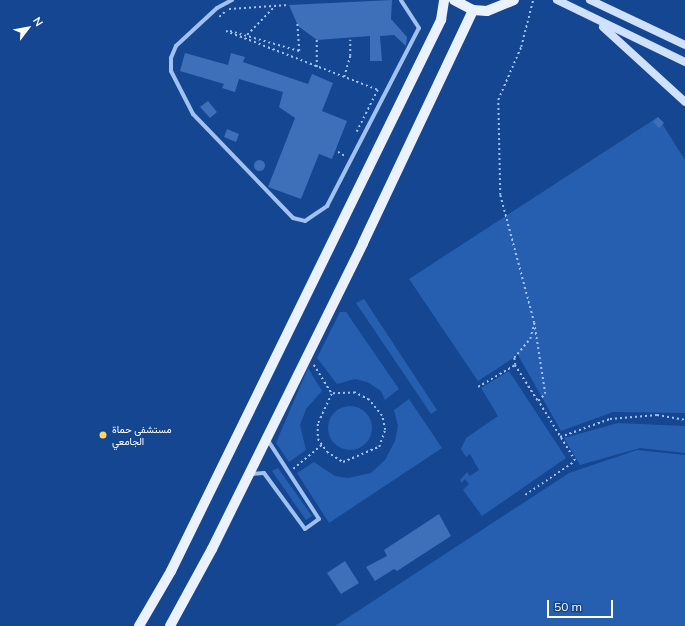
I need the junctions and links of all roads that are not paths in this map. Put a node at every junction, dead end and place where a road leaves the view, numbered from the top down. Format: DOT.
graph roads {
  1 [pos="232,0"];
  2 [pos="401,0"];
  3 [pos="444,0"];
  4 [pos="454,0"];
  5 [pos="514,0"];
  6 [pos="557,0"];
  7 [pos="590,0"];
  8 [pos="472,10"];
  9 [pos="596,22"];
  10 [pos="685,45"];
  11 [pos="685,62"];
  12 [pos="685,102"];
  13 [pos="266,438"];
  14 [pos="248,474"];
  15 [pos="139,626"];
  16 [pos="170,626"];
  1 -- 2 [label="street"];
  3 -- 15 [label="main road"];
  4 -- 8 [label="main road"];
  5 -- 8 [label="main road"];
  6 -- 9 [label="main road"];
  7 -- 10 [label="main road"];
  8 -- 13 [label="main road"];
  9 -- 11 [label="main road"];
  9 -- 12 [label="main road"];
  13 -- 14 [label="main road"];
  13 -- 14 [label="street"];
  14 -- 16 [label="main road"];
}
